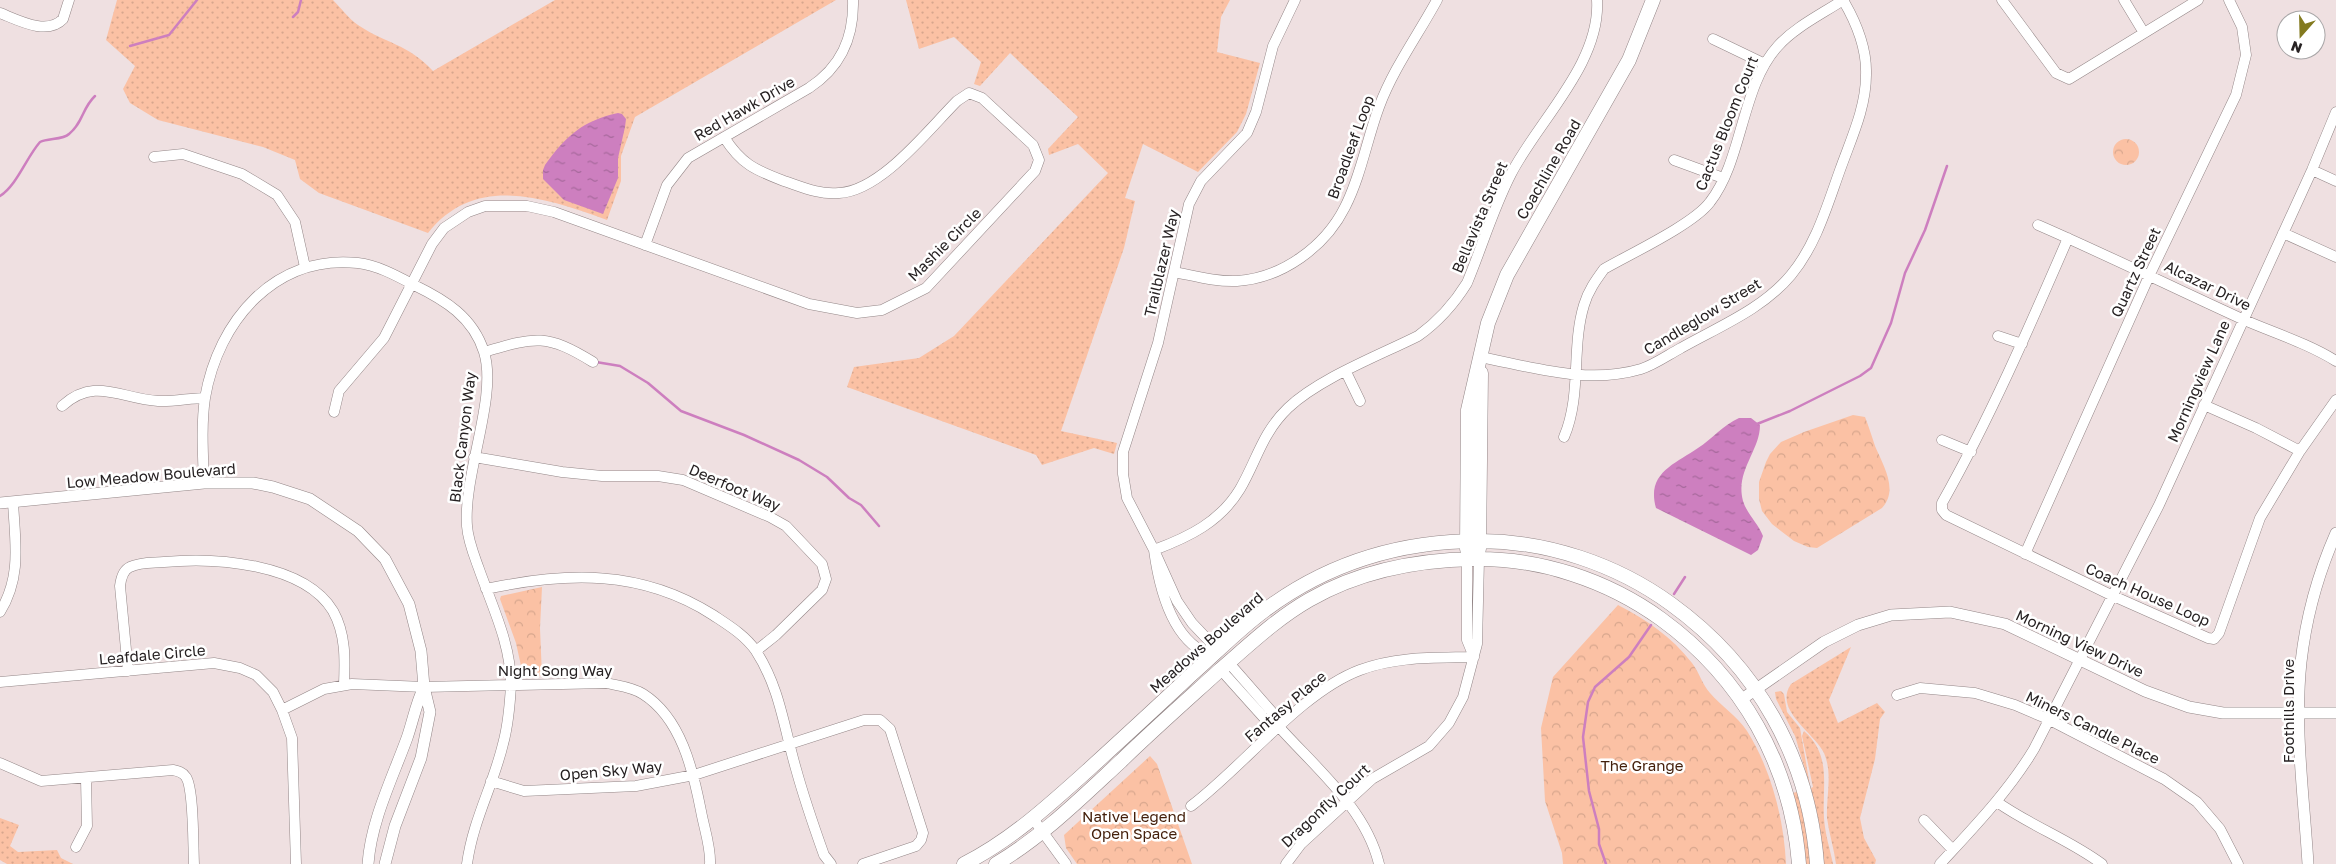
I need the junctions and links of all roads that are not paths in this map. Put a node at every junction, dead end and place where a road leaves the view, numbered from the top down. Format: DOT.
graph roads {
  1 [pos="69,0"];
  2 [pos="853,0"];
  3 [pos="1295,0"];
  4 [pos="1437,0"];
  5 [pos="1597,0"];
  6 [pos="1653,0"];
  7 [pos="1843,0"];
  8 [pos="2002,0"];
  9 [pos="2124,0"];
  10 [pos="2198,0"];
  11 [pos="2229,0"];
  12 [pos="0,13"];
  13 [pos="2144,32"];
  14 [pos="1713,38"];
  15 [pos="1765,64"];
  16 [pos="2336,112"];
  17 [pos="724,137"];
  18 [pos="154,157"];
  19 [pos="1674,160"];
  20 [pos="2312,170"];
  21 [pos="1723,178"];
  22 [pos="2336,181"];
  23 [pos="2038,225"];
  24 [pos="2283,233"];
  25 [pos="2068,238"];
  26 [pos="645,245"];
  27 [pos="2336,257"];
  28 [pos="305,267"];
  29 [pos="1174,272"];
  30 [pos="2150,274"];
  31 [pos="412,284"];
  32 [pos="2242,319"];
  33 [pos="1998,336"];
  34 [pos="2022,344"];
  35 [pos="484,352"];
  36 [pos="1480,357"];
  37 [pos="2336,361"];
  38 [pos="593,362"];
  39 [pos="1346,372"];
  40 [pos="1576,376"];
  41 [pos="205,398"];
  42 [pos="2336,400"];
  43 [pos="1360,401"];
  44 [pos="2204,405"];
  45 [pos="62,406"];
  46 [pos="334,412"];
  47 [pos="1564,437"];
  48 [pos="1942,440"];
  49 [pos="2300,451"];
  50 [pos="1971,452"];
  51 [pos="474,457"];
  52 [pos="204,483"];
  53 [pos="12,502"];
  54 [pos="0,503"];
  55 [pos="2336,533"];
  56 [pos="1473,540"];
  57 [pos="1154,550"];
  58 [pos="2026,554"];
  59 [pos="1473,559"];
  60 [pos="486,589"];
  61 [pos="2111,595"];
  62 [pos="0,612"];
  63 [pos="756,651"];
  64 [pos="1213,656"];
  65 [pos="1474,657"];
  66 [pos="2079,658"];
  67 [pos="1225,666"];
  68 [pos="128,671"];
  69 [pos="0,682"];
  70 [pos="511,684"];
  71 [pos="344,685"];
  72 [pos="424,687"];
  73 [pos="1757,688"];
  74 [pos="1897,695"];
  75 [pos="1742,699"];
  76 [pos="282,710"];
  77 [pos="2300,713"];
  78 [pos="2336,713"];
  79 [pos="2048,719"];
  80 [pos="1162,723"];
  81 [pos="1280,728"];
  82 [pos="789,744"];
  83 [pos="0,763"];
  84 [pos="694,775"];
  85 [pos="86,779"];
  86 [pos="491,781"];
  87 [pos="1346,802"];
  88 [pos="1997,802"];
  89 [pos="1191,806"];
  90 [pos="1034,820"];
  91 [pos="1924,820"];
  92 [pos="1043,832"];
  93 [pos="76,846"];
  94 [pos="1953,850"];
  95 [pos="194,864"];
  96 [pos="296,864"];
  97 [pos="368,864"];
  98 [pos="385,864"];
  99 [pos="467,864"];
  100 [pos="710,864"];
  101 [pos="830,864"];
  102 [pos="863,864"];
  103 [pos="964,864"];
  104 [pos="996,864"];
  105 [pos="1066,864"];
  106 [pos="1286,864"];
  107 [pos="1379,864"];
  108 [pos="1799,864"];
  109 [pos="1817,864"];
  110 [pos="1940,864"];
  111 [pos="2102,864"];
  112 [pos="2238,864"];
  113 [pos="2308,864"];
  1 -- 12 [label="street"];
  2 -- 17 [label="street, Red Hawk Drive"];
  3 -- 29 [label="street, Trailblazer Way"];
  4 -- 29 [label="street, Broadleaf Loop"];
  5 -- 39 [label="street, Bellavista Street"];
  6 -- 36 [label="main road, Coachline Road"];
  7 -- 15 [label="street, Cactus Bloom Court"];
  7 -- 40 [label="street, Candleglow Street"];
  8 -- 13 [label="street"];
  9 -- 13 [label="street"];
  10 -- 13 [label="street"];
  11 -- 30 [label="street, Quartz Street"];
  14 -- 15 [label="street"];
  15 -- 21 [label="street, Cactus Bloom Court"];
  16 -- 20 [label="street, Morningview Lane"];
  17 -- 26 [label="street, Red Hawk Drive"];
  17 -- 26 [label="street, Mashie Circle"];
  18 -- 28 [label="street"];
  19 -- 21 [label="street"];
  20 -- 22 [label="street"];
  20 -- 24 [label="street, Morningview Lane"];
  21 -- 40 [label="street, Cactus Bloom Court"];
  23 -- 25 [label="street, Alcazar Drive"];
  24 -- 27 [label="street"];
  24 -- 32 [label="street, Morningview Lane"];
  25 -- 30 [label="street, Alcazar Drive"];
  25 -- 34 [label="street, Coach House Loop"];
  26 -- 31 [label="street, Mashie Circle"];
  28 -- 31 [label="street, Black Canyon Way"];
  28 -- 41 [label="street, Black Canyon Way"];
  29 -- 57 [label="street, Trailblazer Way"];
  30 -- 32 [label="street, Alcazar Drive"];
  30 -- 58 [label="street, Quartz Street"];
  31 -- 35 [label="street, Black Canyon Way"];
  31 -- 46 [label="street, Mashie Circle"];
  32 -- 37 [label="street, Alcazar Drive"];
  32 -- 44 [label="street, Morningview Lane"];
  33 -- 34 [label="street"];
  34 -- 50 [label="street, Coach House Loop"];
  35 -- 38 [label="street"];
  35 -- 51 [label="street, Black Canyon Way"];
  36 -- 40 [label="street, Candleglow Street"];
  36 -- 56 [label="main road, Coachline Road"];
  39 -- 43 [label="street"];
  39 -- 57 [label="street, Bellavista Street"];
  40 -- 47 [label="street, Cactus Bloom Court"];
  41 -- 45 [label="street"];
  41 -- 52 [label="street, Black Canyon Way"];
  42 -- 49 [label="street, Coach House Loop"];
  44 -- 49 [label="street"];
  44 -- 61 [label="street, Morningview Lane"];
  48 -- 50 [label="street"];
  49 -- 61 [label="street, Coach House Loop"];
  50 -- 58 [label="street, Coach House Loop"];
  51 -- 60 [label="street, Black Canyon Way"];
  51 -- 63 [label="street, Deerfoot Way"];
  52 -- 53 [label="street, Low Meadow Boulevard"];
  52 -- 72 [label="street, Low Meadow Boulevard"];
  53 -- 54 [label="street, Low Meadow Boulevard"];
  53 -- 62 [label="street"];
  55 -- 77 [label="street, Foothills Drive"];
  56 -- 59 [label="main road, Coachline Road"];
  56 -- 64 [label="main road, Meadows Boulevard"];
  56 -- 73 [label="main road, Meadows Boulevard"];
  57 -- 64 [label="street, Trailblazer Way"];
  58 -- 61 [label="street, Coach House Loop"];
  59 -- 65 [label="street"];
  59 -- 67 [label="main road, Meadows Boulevard"];
  59 -- 75 [label="main road, Meadows Boulevard"];
  60 -- 63 [label="street"];
  60 -- 70 [label="street, Black Canyon Way"];
  61 -- 66 [label="street, Morningview Lane"];
  63 -- 82 [label="street"];
  64 -- 80 [label="main road"];
  64 -- 90 [label="main road, Meadows Boulevard"];
  65 -- 81 [label="street, Fantasy Place"];
  65 -- 87 [label="street, Dragonfly Court"];
  66 -- 73 [label="street, Morning View Drive"];
  66 -- 77 [label="street, Morning View Drive"];
  66 -- 79 [label="street, Morningview Lane"];
  67 -- 80 [label="main road, Meadows Boulevard"];
  67 -- 81 [label="street"];
  68 -- 69 [label="street, Leafdale Circle"];
  68 -- 71 [label="street"];
  68 -- 76 [label="street, Leafdale Circle"];
  70 -- 72 [label="street, Night Song Way"];
  70 -- 84 [label="street, Night Song Way"];
  70 -- 86 [label="street, Black Canyon Way"];
  71 -- 72 [label="street, Night Song Way"];
  71 -- 76 [label="street, Night Song Way"];
  72 -- 97 [label="street, Low Meadow Boulevard"];
  72 -- 98 [label="street, Low Meadow Boulevard"];
  73 -- 75 [label="street, Morning View Drive"];
  73 -- 109 [label="main road, Meadows Boulevard"];
  74 -- 79 [label="street, Miners Candle Place"];
  75 -- 108 [label="main road, Meadows Boulevard"];
  76 -- 96 [label="street, Leafdale Circle"];
  77 -- 78 [label="street, Morning View Drive"];
  77 -- 113 [label="street, Foothills Drive"];
  79 -- 88 [label="street, Morningview Lane"];
  79 -- 112 [label="street, Miners Candle Place"];
  80 -- 92 [label="main road, Meadows Boulevard"];
  81 -- 87 [label="street"];
  81 -- 89 [label="street, Fantasy Place"];
  82 -- 84 [label="street, Open Sky Way"];
  82 -- 101 [label="street"];
  82 -- 102 [label="street, Open Sky Way"];
  83 -- 85 [label="street"];
  84 -- 86 [label="street, Open Sky Way"];
  84 -- 100 [label="street, Night Song Way"];
  85 -- 93 [label="street"];
  85 -- 95 [label="street"];
  86 -- 99 [label="street, Black Canyon Way"];
  87 -- 106 [label="street, Dragonfly Court"];
  87 -- 107 [label="street"];
  88 -- 94 [label="street, Morningview Lane"];
  88 -- 111 [label="street"];
  90 -- 92 [label="street"];
  90 -- 103 [label="main road, Meadows Boulevard"];
  91 -- 94 [label="street"];
  92 -- 104 [label="main road, Meadows Boulevard"];
  92 -- 105 [label="street"];
  94 -- 110 [label="street, Morningview Lane"];
}
